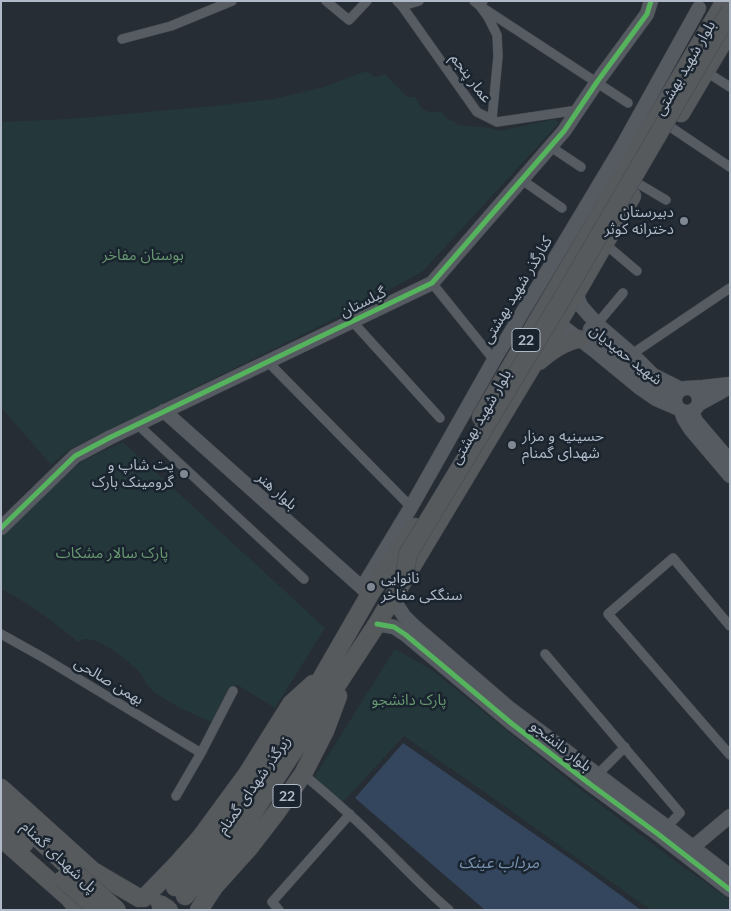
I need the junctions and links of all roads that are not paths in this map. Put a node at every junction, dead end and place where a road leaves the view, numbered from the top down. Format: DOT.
graph roads {
  1 [pos="232,1"];
  2 [pos="326,1"];
  3 [pos="367,1"];
  4 [pos="420,1"];
  5 [pos="651,1"];
  6 [pos="725,1"];
  7 [pos="479,3"];
  8 [pos="399,4"];
  9 [pos="701,5"];
  10 [pos="730,11"];
  11 [pos="730,30"];
  12 [pos="122,40"];
  13 [pos="697,49"];
  14 [pos="705,71"];
  15 [pos="597,82"];
  16 [pos="730,87"];
  17 [pos="628,102"];
  18 [pos="578,110"];
  19 [pos="651,112"];
  20 [pos="492,119"];
  21 [pos="649,132"];
  22 [pos="668,134"];
  23 [pos="551,147"];
  24 [pos="634,156"];
  25 [pos="650,165"];
  26 [pos="582,167"];
  27 [pos="730,167"];
  28 [pos="522,180"];
  29 [pos="639,184"];
  30 [pos="666,200"];
  31 [pos="562,208"];
  32 [pos="605,244"];
  33 [pos="637,271"];
  34 [pos="432,283"];
  35 [pos="730,288"];
  36 [pos="576,293"];
  37 [pos="623,293"];
  38 [pos="584,309"];
  39 [pos="543,312"];
  40 [pos="352,321"];
  41 [pos="558,322"];
  42 [pos="597,324"];
  43 [pos="579,339"];
  44 [pos="632,354"];
  45 [pos="494,360"];
  46 [pos="268,362"];
  47 [pos="532,366"];
  48 [pos="730,385"];
  49 [pos="685,401"];
  50 [pos="168,409"];
  51 [pos="440,418"];
  52 [pos="138,424"];
  53 [pos="730,461"];
  54 [pos="730,476"];
  55 [pos="411,507"];
  56 [pos="1,528"];
  57 [pos="304,579"];
  58 [pos="404,579"];
  59 [pos="368,587"];
  60 [pos="392,598"];
  61 [pos="377,624"];
  62 [pos="730,626"];
  63 [pos="410,630"];
  64 [pos="1,634"];
  65 [pos="545,654"];
  66 [pos="348,666"];
  67 [pos="323,676"];
  68 [pos="233,691"];
  69 [pos="626,747"];
  70 [pos="201,753"];
  71 [pos="730,755"];
  72 [pos="303,774"];
  73 [pos="593,779"];
  74 [pos="1,788"];
  75 [pos="176,796"];
  76 [pos="1,804"];
  77 [pos="350,814"];
  78 [pos="730,816"];
  79 [pos="1,821"];
  80 [pos="667,827"];
  81 [pos="1,838"];
  82 [pos="689,851"];
  83 [pos="93,871"];
  84 [pos="730,876"];
  85 [pos="214,887"];
  86 [pos="730,890"];
  87 [pos="153,902"];
  88 [pos="74,904"];
  89 [pos="98,910"];
  90 [pos="111,910"];
  91 [pos="117,910"];
  92 [pos="199,910"];
  93 [pos="213,910"];
  94 [pos="279,910"];
  95 [pos="449,910"];
  1 -- 12 [label="street"];
  2 -- 3 [label="street"];
  4 -- 8 [label="street"];
  5 -- 15 [label="street, گیلستان"];
  6 -- 13 [label="highway, بلوار شهید بهشتی / 22"];
  7 -- 15 [label="street"];
  7 -- 20 [label="street"];
  8 -- 20 [label="street, عمار پنجم"];
  9 -- 13 [label="street"];
  9 -- 19 [label="street, کنارگذر شهید بهشتی"];
  10 -- 58 [label="highway, bridge"];
  11 -- 14 [label="highway, بلوار شهید بهشتی / 22"];
  13 -- 19 [label="highway, بلوار شهید بهشتی / 22"];
  14 -- 16 [label="street"];
  14 -- 22 [label="highway, بلوار شهید بهشتی / 22"];
  15 -- 17 [label="street"];
  15 -- 18 [label="street, گیلستان"];
  18 -- 20 [label="street, عمار پنجم"];
  18 -- 23 [label="street, گیلستان"];
  19 -- 21 [label="highway, بلوار شهید بهشتی / 22"];
  19 -- 45 [label="street, کنارگذر شهید بهشتی"];
  21 -- 22 [label="highway"];
  21 -- 24 [label="highway, بلوار شهید بهشتی / 22"];
  22 -- 25 [label="highway, بلوار شهید بهشتی / 22"];
  22 -- 27 [label="street"];
  23 -- 26 [label="street"];
  23 -- 28 [label="street, گیلستان"];
  24 -- 25 [label="highway"];
  24 -- 39 [label="highway, بلوار شهید بهشتی / 22"];
  25 -- 29 [label="highway, بلوار شهید بهشتی / 22"];
  28 -- 31 [label="street"];
  28 -- 34 [label="street, گیلستان"];
  29 -- 30 [label="street"];
  29 -- 32 [label="highway, بلوار شهید بهشتی / 22"];
  32 -- 33 [label="street"];
  32 -- 36 [label="highway, بلوار شهید بهشتی / 22"];
  34 -- 40 [label="street, گیلستان"];
  34 -- 45 [label="street"];
  35 -- 44 [label="street"];
  36 -- 38 [label="street, شهید حمیدیان"];
  36 -- 41 [label="highway, بلوار شهید بهشتی / 22"];
  37 -- 42 [label="street"];
  38 -- 42 [label="street, شهید حمیدیان"];
  38 -- 49 [label="street"];
  39 -- 41 [label="highway"];
  39 -- 59 [label="highway, بلوار شهید بهشتی / 22"];
  40 -- 46 [label="street, گیلستان"];
  40 -- 51 [label="street"];
  41 -- 43 [label="street, شهید حمیدیان"];
  41 -- 47 [label="highway, بلوار شهید بهشتی / 22"];
  42 -- 44 [label="street, شهید حمیدیان"];
  43 -- 47 [label="highway"];
  43 -- 49 [label="street, شهید حمیدیان"];
  44 -- 49 [label="street, شهید حمیدیان"];
  45 -- 55 [label="street, کنارگذر شهید بهشتی"];
  46 -- 50 [label="street, گیلستان"];
  46 -- 55 [label="street"];
  47 -- 58 [label="highway, بلوار شهید بهشتی / 22"];
  48 -- 49 [label="street, شهید حمیدیان"];
  48 -- 49 [label="street, شهید حمیدیان"];
  49 -- 53 [label="street"];
  49 -- 54 [label="street"];
  50 -- 52 [label="street, گیلستان"];
  50 -- 59 [label="street, بلوار هنر"];
  52 -- 56 [label="street, گیلستان"];
  52 -- 57 [label="street"];
  55 -- 59 [label="street, کنارگذر شهید بهشتی"];
  58 -- 60 [label="highway, بلوار شهید بهشتی / 22"];
  59 -- 67 [label="highway, بلوار شهید بهشتی / 22"];
  60 -- 61 [label="highway, بلوار شهید بهشتی / 22"];
  60 -- 63 [label="street, بلوار دانشجو"];
  61 -- 63 [label="street, بلوار دانشجو"];
  61 -- 66 [label="highway, بلوار شهید بهشتی / 22"];
  62 -- 71 [label="street"];
  63 -- 73 [label="street, بلوار دانشجو"];
  64 -- 70 [label="street, بهمن صالحی"];
  65 -- 69 [label="street"];
  66 -- 67 [label="highway, زیرگذر شهدای گمنام"];
  66 -- 72 [label="highway, 22"];
  67 -- 87 [label="highway, 22"];
  68 -- 70 [label="street"];
  69 -- 73 [label="street"];
  69 -- 80 [label="street"];
  70 -- 75 [label="street"];
  72 -- 77 [label="street"];
  72 -- 85 [label="highway, 22"];
  73 -- 80 [label="street, بلوار دانشجو"];
  73 -- 82 [label="street, بلوار دانشجو"];
  74 -- 83 [label="highway"];
  76 -- 91 [label="highway, پل شهدای گمنام, bridge"];
  77 -- 94 [label="street"];
  77 -- 95 [label="street"];
  78 -- 82 [label="street"];
  79 -- 89 [label="highway, پل شهدای گمنام, bridge"];
  80 -- 82 [label="street, بلوار دانشجو"];
  81 -- 88 [label="highway"];
  82 -- 84 [label="street, بلوار دانشجو"];
  82 -- 86 [label="street, بلوار دانشجو"];
  83 -- 87 [label="highway"];
  83 -- 88 [label="highway"];
  85 -- 92 [label="highway, 22"];
  85 -- 93 [label="highway"];
  87 -- 90 [label="highway, 22"];
}
